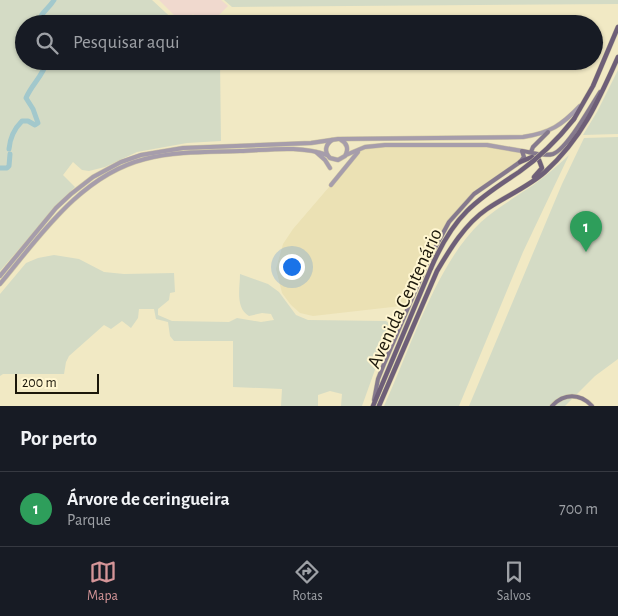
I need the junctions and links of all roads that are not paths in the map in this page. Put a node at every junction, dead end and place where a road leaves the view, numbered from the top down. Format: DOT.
graph roads {
  1 [pos="618,27"];
  2 [pos="618,58"];
  3 [pos="603,64"];
  4 [pos="601,70"];
  5 [pos="608,79"];
  6 [pos="587,98"];
  7 [pos="548,132"];
  8 [pos="431,138"];
  9 [pos="332,140"];
  10 [pos="340,140"];
  11 [pos="423,144"];
  12 [pos="359,150"];
  13 [pos="314,151"];
  14 [pos="522,151"];
  15 [pos="531,152"];
  16 [pos="327,155"];
  17 [pos="346,155"];
  18 [pos="520,162"];
  19 [pos="330,168"];
  20 [pos="331,184"];
  21 [pos="522,188"];
  22 [pos="0,276"];
  23 [pos="0,284"];
  24 [pos="373,404"];
  25 [pos="379,406"];
  26 [pos="552,406"];
  27 [pos="592,406"];
  1 -- 3 [label="main road, Avenida Centenário"];
  2 -- 5 [label="main road, Avenida Centenário"];
  4 -- 6 [label="main road, Avenida Centenário"];
  5 -- 15 [label="main road, Avenida Centenário"];
  5 -- 21 [label="main road, Avenida Centenário"];
  6 -- 7 [label="street"];
  6 -- 24 [label="main road, Avenida Centenário, bridge"];
  7 -- 8 [label="street"];
  7 -- 15 [label="main road"];
  8 -- 10 [label="street"];
  8 -- 11 [label="street"];
  9 -- 10 [label="street"];
  9 -- 16 [label="street"];
  9 -- 22 [label="street"];
  10 -- 17 [label="street"];
  11 -- 12 [label="street"];
  11 -- 14 [label="street"];
  12 -- 17 [label="street"];
  12 -- 20 [label="street"];
  13 -- 16 [label="street"];
  13 -- 19 [label="street"];
  13 -- 23 [label="street"];
  14 -- 15 [label="main road"];
  14 -- 18 [label="main road"];
  16 -- 17 [label="street"];
  18 -- 21 [label="main road"];
  18 -- 24 [label="main road"];
  21 -- 25 [label="main road, Avenida Centenário"];
  26 -- 27 [label="main road"];
}
